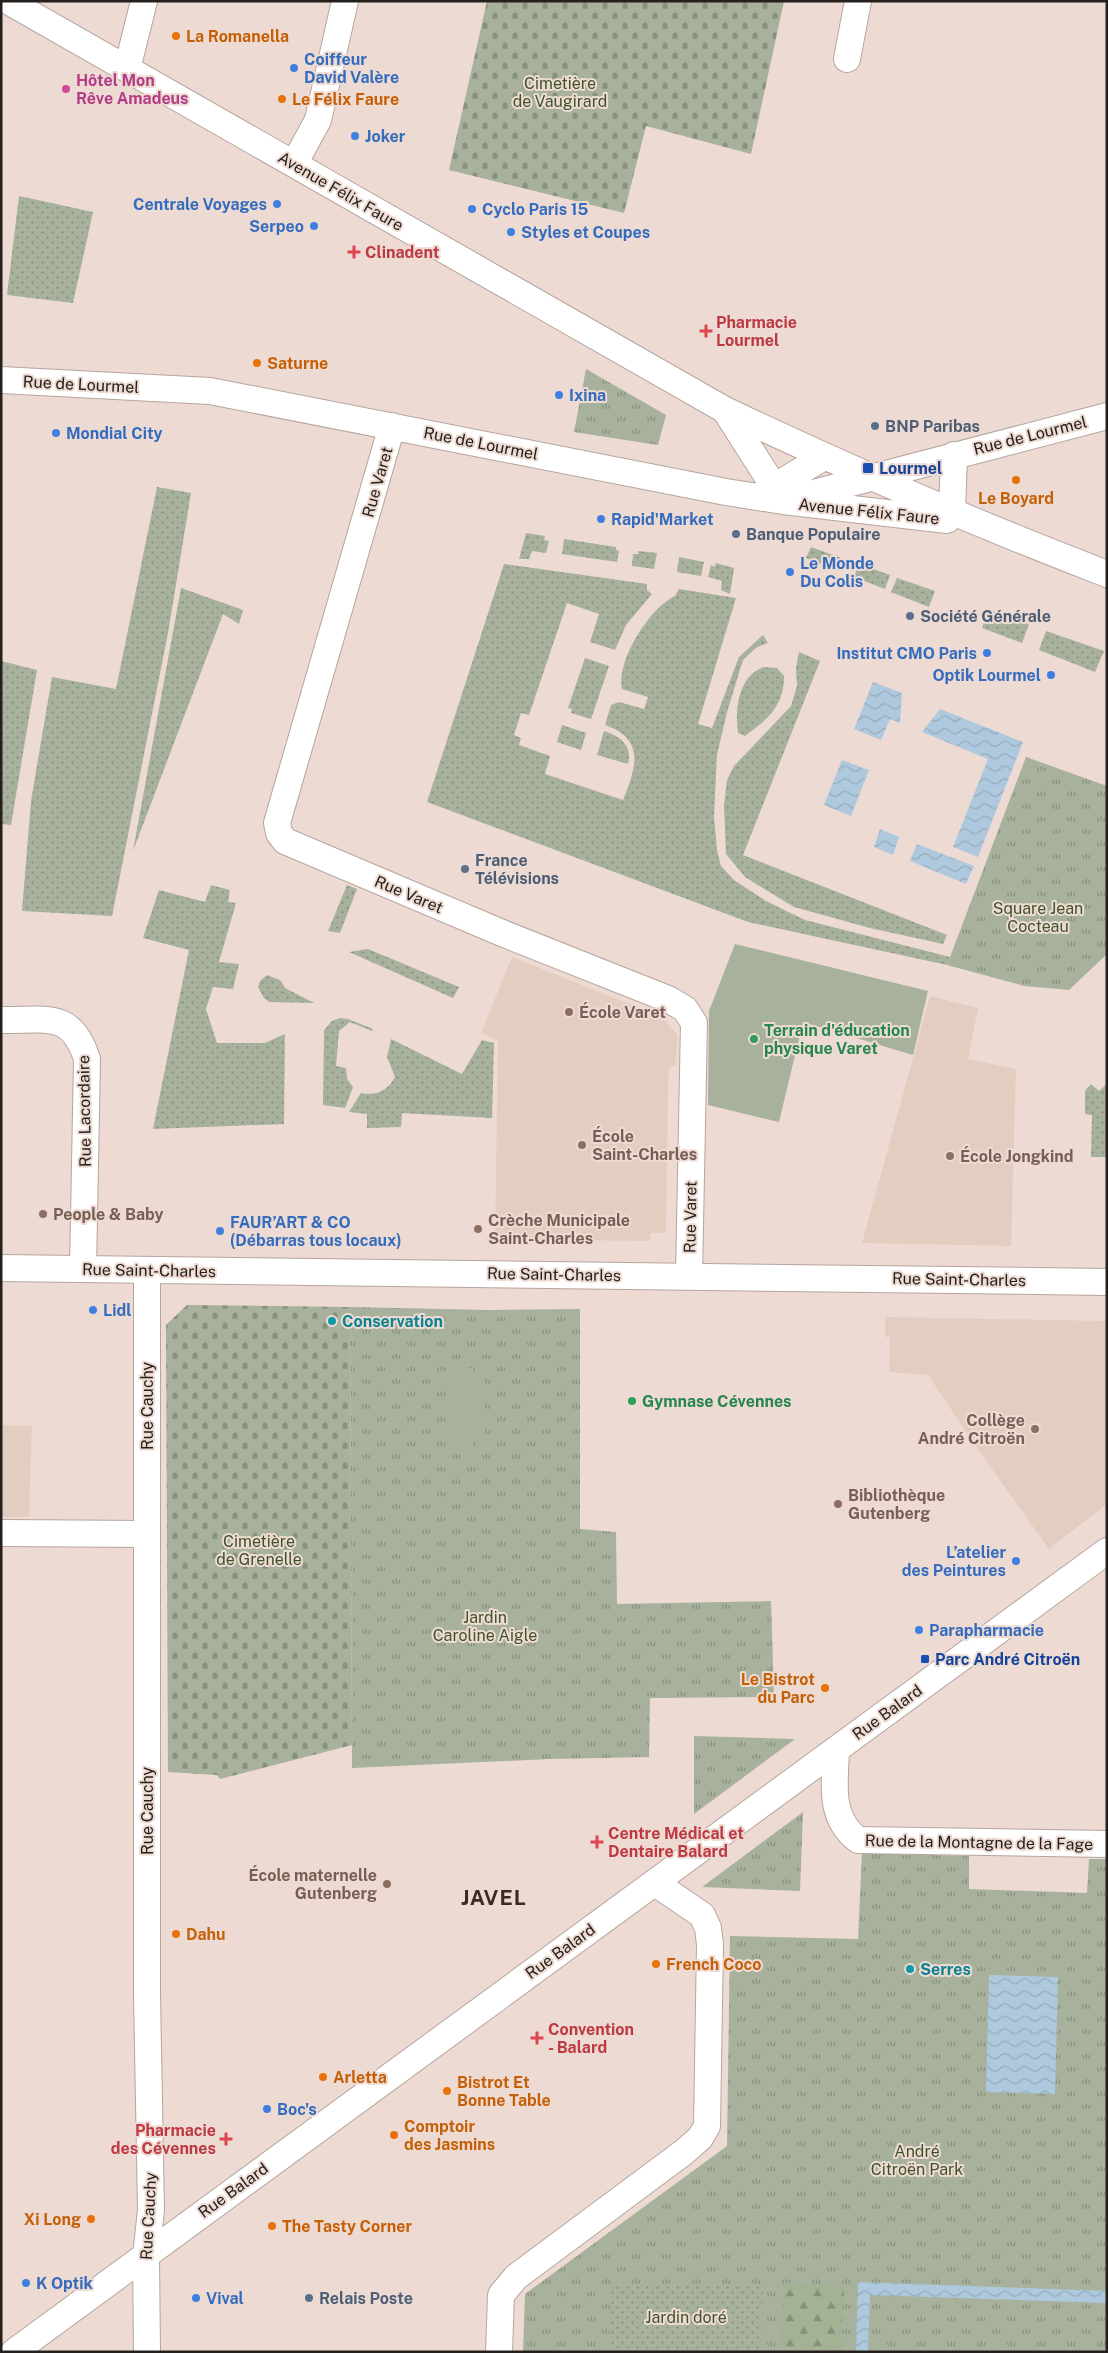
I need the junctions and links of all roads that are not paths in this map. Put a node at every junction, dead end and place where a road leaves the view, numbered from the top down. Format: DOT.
graph roads {
  1 [pos="8,1"];
  2 [pos="144,1"];
  3 [pos="345,1"];
  4 [pos="858,1"];
  5 [pos="846,59"];
  6 [pos="127,69"];
  7 [pos="294,164"];
  8 [pos="1,380"];
  9 [pos="725,410"];
  10 [pos="1107,416"];
  11 [pos="392,426"];
  12 [pos="954,455"];
  13 [pos="824,457"];
  14 [pos="871,478"];
  15 [pos="783,501"];
  16 [pos="962,518"];
  17 [pos="1107,574"];
  18 [pos="1,1020"];
  19 [pos="1,1268"];
  20 [pos="84,1269"];
  21 [pos="147,1270"];
  22 [pos="689,1276"];
  23 [pos="1107,1282"];
  24 [pos="1,1533"];
  25 [pos="147,1534"];
  26 [pos="1107,1551"];
  27 [pos="836,1750"];
  28 [pos="1107,1844"];
  29 [pos="655,1883"];
  30 [pos="146,2256"];
  31 [pos="14,2352"];
  32 [pos="147,2352"];
  33 [pos="498,2352"];
  1 -- 6 [label="street, Avenue Félix Faure"];
  2 -- 6 [label="street"];
  3 -- 7 [label="street"];
  4 -- 5 [label="street"];
  6 -- 7 [label="street, Avenue Félix Faure"];
  7 -- 9 [label="street, Avenue Félix Faure"];
  8 -- 11 [label="street, Rue de Lourmel"];
  9 -- 13 [label="street, Avenue Félix Faure"];
  9 -- 15 [label="street, Avenue Félix Faure"];
  10 -- 12 [label="street, Rue de Lourmel"];
  11 -- 15 [label="street, Rue de Lourmel"];
  11 -- 22 [label="street, Rue Varet"];
  12 -- 14 [label="street, Rue de Lourmel"];
  12 -- 16 [label="street, Rue de Lourmel"];
  13 -- 14 [label="street, Avenue Félix Faure"];
  13 -- 15 [label="street"];
  14 -- 15 [label="street, Rue de Lourmel"];
  14 -- 16 [label="street, Avenue Félix Faure"];
  15 -- 16 [label="street, Avenue Félix Faure"];
  16 -- 17 [label="street, Avenue Félix Faure"];
  18 -- 20 [label="street, Rue Lacordaire"];
  19 -- 20 [label="street, Rue Saint-Charles"];
  20 -- 21 [label="street, Rue Saint-Charles"];
  21 -- 22 [label="street, Rue Saint-Charles"];
  21 -- 25 [label="street, Rue Cauchy"];
  22 -- 23 [label="street, Rue Saint-Charles"];
  24 -- 25 [label="street"];
  25 -- 30 [label="street, Rue Cauchy"];
  26 -- 27 [label="street, Rue Balard"];
  27 -- 28 [label="street, Rue de la Montagne de la Fage"];
  27 -- 29 [label="street, Rue Balard"];
  29 -- 30 [label="street, Rue Balard"];
  29 -- 33 [label="street"];
  30 -- 31 [label="street, Rue Balard"];
  30 -- 32 [label="street, Rue Cauchy"];
}
